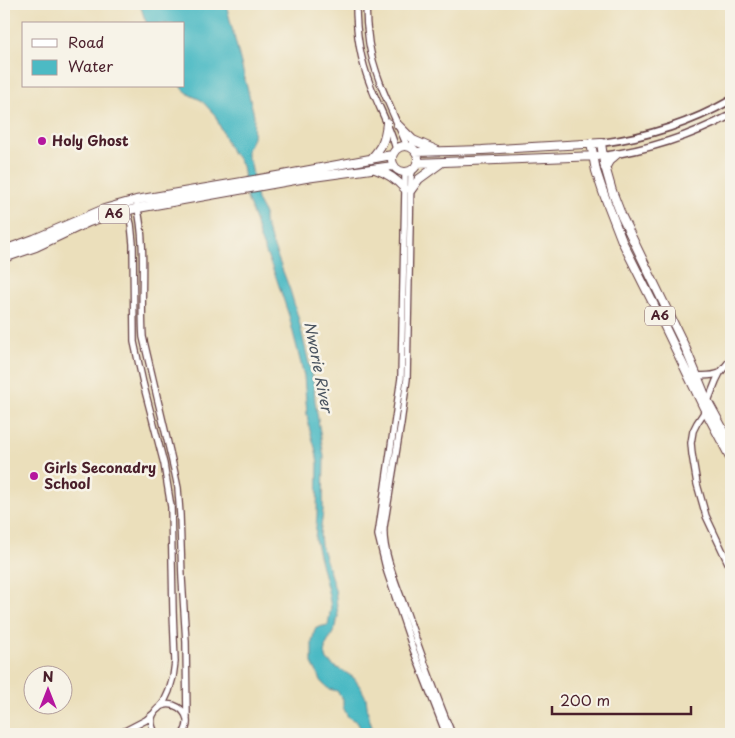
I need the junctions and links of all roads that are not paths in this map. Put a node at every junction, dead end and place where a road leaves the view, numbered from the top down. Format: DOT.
graph roads {
  1 [pos="356,4"];
  2 [pos="366,4"];
  3 [pos="729,103"];
  4 [pos="731,116"];
  5 [pos="387,123"];
  6 [pos="398,125"];
  7 [pos="601,142"];
  8 [pos="591,143"];
  9 [pos="406,146"];
  10 [pos="482,150"];
  11 [pos="438,151"];
  12 [pos="394,152"];
  13 [pos="416,152"];
  14 [pos="617,154"];
  15 [pos="603,156"];
  16 [pos="580,157"];
  17 [pos="594,157"];
  18 [pos="371,159"];
  19 [pos="483,161"];
  20 [pos="442,162"];
  21 [pos="393,166"];
  22 [pos="415,166"];
  23 [pos="373,168"];
  24 [pos="605,168"];
  25 [pos="596,171"];
  26 [pos="402,172"];
  27 [pos="278,179"];
  28 [pos="408,190"];
  29 [pos="137,204"];
  30 [pos="126,206"];
  31 [pos="77,220"];
  32 [pos="4,251"];
  33 [pos="4,258"];
  34 [pos="133,312"];
  35 [pos="142,312"];
  36 [pos="731,359"];
  37 [pos="720,373"];
  38 [pos="693,376"];
  39 [pos="707,400"];
  40 [pos="704,408"];
  41 [pos="731,444"];
  42 [pos="731,459"];
  43 [pos="731,569"];
  44 [pos="156,711"];
  45 [pos="187,718"];
  46 [pos="155,733"];
  47 [pos="119,734"];
  48 [pos="146,734"];
  49 [pos="184,734"];
  50 [pos="446,734"];
  51 [pos="452,734"];
  1 -- 5 [label="main road"];
  2 -- 6 [label="main road"];
  3 -- 4 [label="main road"];
  3 -- 7 [label="main road"];
  4 -- 14 [label="main road"];
  5 -- 12 [label="main road"];
  5 -- 18 [label="highway"];
  6 -- 9 [label="main road"];
  6 -- 11 [label="highway"];
  7 -- 8 [label="highway"];
  7 -- 15 [label="highway, A6"];
  8 -- 10 [label="highway"];
  8 -- 17 [label="highway, A6"];
  9 -- 12 [label="highway, A6"];
  9 -- 13 [label="highway"];
  10 -- 11 [label="highway"];
  10 -- 19 [label="highway"];
  11 -- 13 [label="highway"];
  12 -- 18 [label="highway, A6"];
  12 -- 21 [label="highway"];
  13 -- 22 [label="highway"];
  14 -- 15 [label="main road"];
  14 -- 24 [label="highway"];
  15 -- 17 [label="highway"];
  15 -- 24 [label="highway, A6"];
  16 -- 17 [label="highway"];
  16 -- 19 [label="highway"];
  16 -- 25 [label="highway"];
  17 -- 25 [label="highway, A6"];
  18 -- 27 [label="highway, A6"];
  19 -- 20 [label="highway"];
  20 -- 22 [label="highway"];
  20 -- 28 [label="highway"];
  21 -- 23 [label="highway, A6"];
  21 -- 26 [label="highway"];
  22 -- 26 [label="highway"];
  22 -- 28 [label="main road"];
  23 -- 27 [label="highway, A6"];
  23 -- 28 [label="highway"];
  24 -- 38 [label="highway, A6"];
  25 -- 38 [label="highway, A6"];
  26 -- 28 [label="main road"];
  27 -- 29 [label="highway, A6"];
  28 -- 50 [label="main road"];
  28 -- 51 [label="main road"];
  29 -- 30 [label="highway, A6"];
  29 -- 35 [label="main road"];
  30 -- 31 [label="highway, A6"];
  30 -- 33 [label="highway, A6"];
  30 -- 34 [label="main road"];
  31 -- 32 [label="highway, A6"];
  31 -- 32 [label="main road"];
  34 -- 35 [label="main road"];
  34 -- 44 [label="main road"];
  35 -- 45 [label="main road"];
  36 -- 37 [label="main road"];
  37 -- 38 [label="main road"];
  37 -- 39 [label="main road"];
  38 -- 39 [label="highway, A6"];
  38 -- 40 [label="highway, A6"];
  39 -- 40 [label="main road"];
  39 -- 41 [label="highway, A6"];
  40 -- 42 [label="highway, A6"];
  40 -- 43 [label="main road"];
  44 -- 45 [label="main road"];
  44 -- 46 [label="main road"];
  44 -- 47 [label="main road"];
  45 -- 49 [label="main road"];
  46 -- 48 [label="main road"];
}
